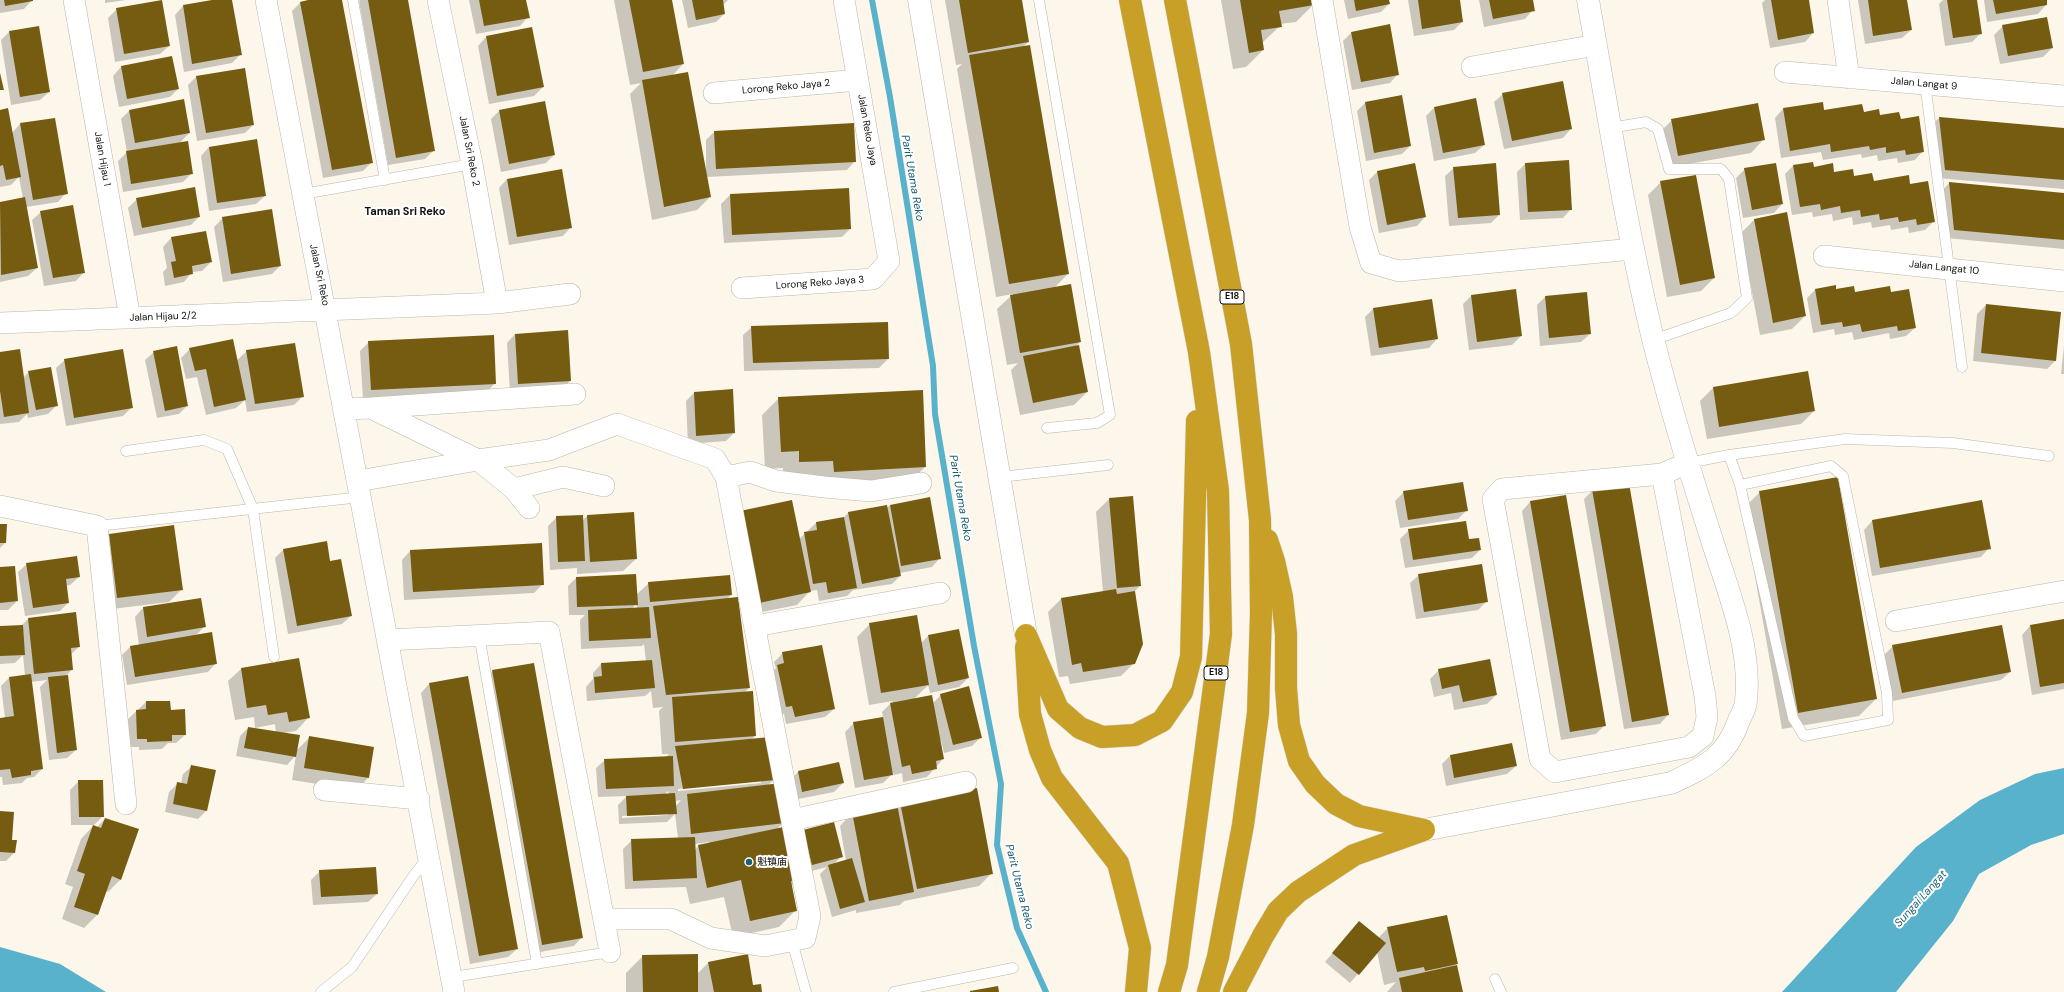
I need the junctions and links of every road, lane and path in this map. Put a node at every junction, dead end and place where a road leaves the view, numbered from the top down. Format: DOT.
graph roads {
  1 [pos="74,0"];
  2 [pos="266,0"];
  3 [pos="353,0"];
  4 [pos="438,0"];
  5 [pos="844,0"];
  6 [pos="919,0"];
  7 [pos="1039,0"];
  8 [pos="1130,0"];
  9 [pos="1322,0"];
  10 [pos="1588,0"];
  11 [pos="1838,0"];
  12 [pos="1177,9"];
  13 [pos="1596,46"];
  14 [pos="1472,67"];
  15 [pos="1785,72"];
  16 [pos="1849,78"];
  17 [pos="858,80"];
  18 [pos="1925,83"];
  19 [pos="714,93"];
  20 [pos="2064,96"];
  21 [pos="1610,128"];
  22 [pos="472,164"];
  23 [pos="385,180"];
  24 [pos="303,194"];
  25 [pos="1633,249"];
  26 [pos="1824,256"];
  27 [pos="890,261"];
  28 [pos="1948,269"];
  29 [pos="2064,281"];
  30 [pos="742,288"];
  31 [pos="570,294"];
  32 [pos="497,303"];
  33 [pos="325,310"];
  34 [pos="130,318"];
  35 [pos="0,323"];
  36 [pos="1654,340"];
  37 [pos="1199,352"];
  38 [pos="1962,367"];
  39 [pos="575,394"];
  40 [pos="371,408"];
  41 [pos="344,409"];
  42 [pos="1047,428"];
  43 [pos="126,450"];
  44 [pos="1729,455"];
  45 [pos="2049,456"];
  46 [pos="478,460"];
  47 [pos="1688,463"];
  48 [pos="1108,466"];
  49 [pos="1662,474"];
  50 [pos="726,477"];
  51 [pos="1000,478"];
  52 [pos="921,484"];
  53 [pos="1740,485"];
  54 [pos="604,486"];
  55 [pos="360,489"];
  56 [pos="514,489"];
  57 [pos="0,506"];
  58 [pos="529,508"];
  59 [pos="253,509"];
  60 [pos="1260,520"];
  61 [pos="97,526"];
  62 [pos="2064,592"];
  63 [pos="940,593"];
  64 [pos="1896,621"];
  65 [pos="755,626"];
  66 [pos="479,635"];
  67 [pos="1026,635"];
  68 [pos="388,640"];
  69 [pos="274,657"];
  70 [pos="966,782"];
  71 [pos="324,790"];
  72 [pos="419,799"];
  73 [pos="126,804"];
  74 [pos="792,820"];
  75 [pos="1424,830"];
  76 [pos="430,856"];
  77 [pos="604,919"];
  78 [pos="792,941"];
  79 [pos="610,952"];
  80 [pos="536,964"];
  81 [pos="1014,968"];
  82 [pos="1495,979"];
  83 [pos="454,985"];
  84 [pos="321,992"];
  85 [pos="806,992"];
  86 [pos="894,992"];
  87 [pos="1136,992"];
  88 [pos="1169,992"];
  89 [pos="1208,992"];
  90 [pos="1234,992"];
  91 [pos="1501,992"];
  1 -- 34 [label="street, Jalan Hijau 1"];
  2 -- 24 [label="street, Jalan Sri Reko"];
  3 -- 23 [label="lane"];
  4 -- 22 [label="street, Jalan Sri Reko 2"];
  5 -- 17 [label="street, Jalan Reko Jaya"];
  6 -- 51 [label="street"];
  7 -- 42 [label="lane"];
  8 -- 37 [label="highway, E18"];
  9 -- 25 [label="street"];
  10 -- 13 [label="street"];
  11 -- 16 [label="street"];
  12 -- 60 [label="highway, E18"];
  13 -- 14 [label="street"];
  13 -- 21 [label="street"];
  15 -- 16 [label="street, Jalan Langat 9"];
  16 -- 18 [label="street, Jalan Langat 9"];
  17 -- 19 [label="street, Lorong Reko Jaya 2"];
  17 -- 27 [label="street, Jalan Reko Jaya"];
  18 -- 20 [label="street, Jalan Langat 9"];
  18 -- 28 [label="lane"];
  21 -- 25 [label="street"];
  21 -- 36 [label="lane"];
  22 -- 23 [label="lane"];
  22 -- 32 [label="street, Jalan Sri Reko 2"];
  23 -- 24 [label="lane"];
  24 -- 33 [label="street, Jalan Sri Reko"];
  25 -- 36 [label="street"];
  26 -- 28 [label="street, Jalan Langat 10"];
  27 -- 30 [label="street, Lorong Reko Jaya 3"];
  28 -- 29 [label="street, Jalan Langat 10"];
  28 -- 38 [label="lane"];
  31 -- 32 [label="street, Jalan Sri Reko"];
  32 -- 33 [label="street, Jalan Sri Reko"];
  33 -- 34 [label="street, Jalan Hijau 2/2"];
  33 -- 41 [label="street"];
  34 -- 35 [label="street, Jalan Hijau 2/2"];
  36 -- 47 [label="street"];
  37 -- 67 [label="highway"];
  37 -- 88 [label="highway, E18"];
  39 -- 40 [label="street"];
  40 -- 41 [label="street"];
  40 -- 46 [label="street"];
  41 -- 55 [label="street"];
  43 -- 59 [label="lane"];
  44 -- 45 [label="lane"];
  44 -- 47 [label="lane"];
  44 -- 53 [label="lane"];
  46 -- 50 [label="street"];
  46 -- 55 [label="street"];
  46 -- 56 [label="street"];
  47 -- 49 [label="street"];
  47 -- 75 [label="street"];
  48 -- 51 [label="lane"];
  49 -- 49 [label="street"];
  50 -- 52 [label="street"];
  50 -- 65 [label="street"];
  51 -- 67 [label="street"];
  53 -- 53 [label="lane"];
  54 -- 56 [label="street"];
  55 -- 59 [label="lane"];
  55 -- 68 [label="street"];
  56 -- 58 [label="street"];
  57 -- 61 [label="street"];
  59 -- 61 [label="lane"];
  59 -- 69 [label="lane"];
  60 -- 75 [label="highway"];
  60 -- 89 [label="highway, E18"];
  61 -- 73 [label="street"];
  62 -- 64 [label="street"];
  63 -- 65 [label="street"];
  65 -- 74 [label="street"];
  66 -- 68 [label="street"];
  66 -- 77 [label="street"];
  66 -- 80 [label="lane"];
  67 -- 87 [label="highway"];
  68 -- 72 [label="street"];
  70 -- 74 [label="street"];
  71 -- 72 [label="street"];
  72 -- 76 [label="street"];
  74 -- 78 [label="street"];
  75 -- 90 [label="highway"];
  76 -- 83 [label="street"];
  76 -- 84 [label="lane"];
  77 -- 78 [label="street"];
  77 -- 79 [label="street"];
  78 -- 85 [label="lane"];
  79 -- 80 [label="lane"];
  80 -- 83 [label="lane"];
  81 -- 86 [label="lane"];
  82 -- 91 [label="lane"];
}
